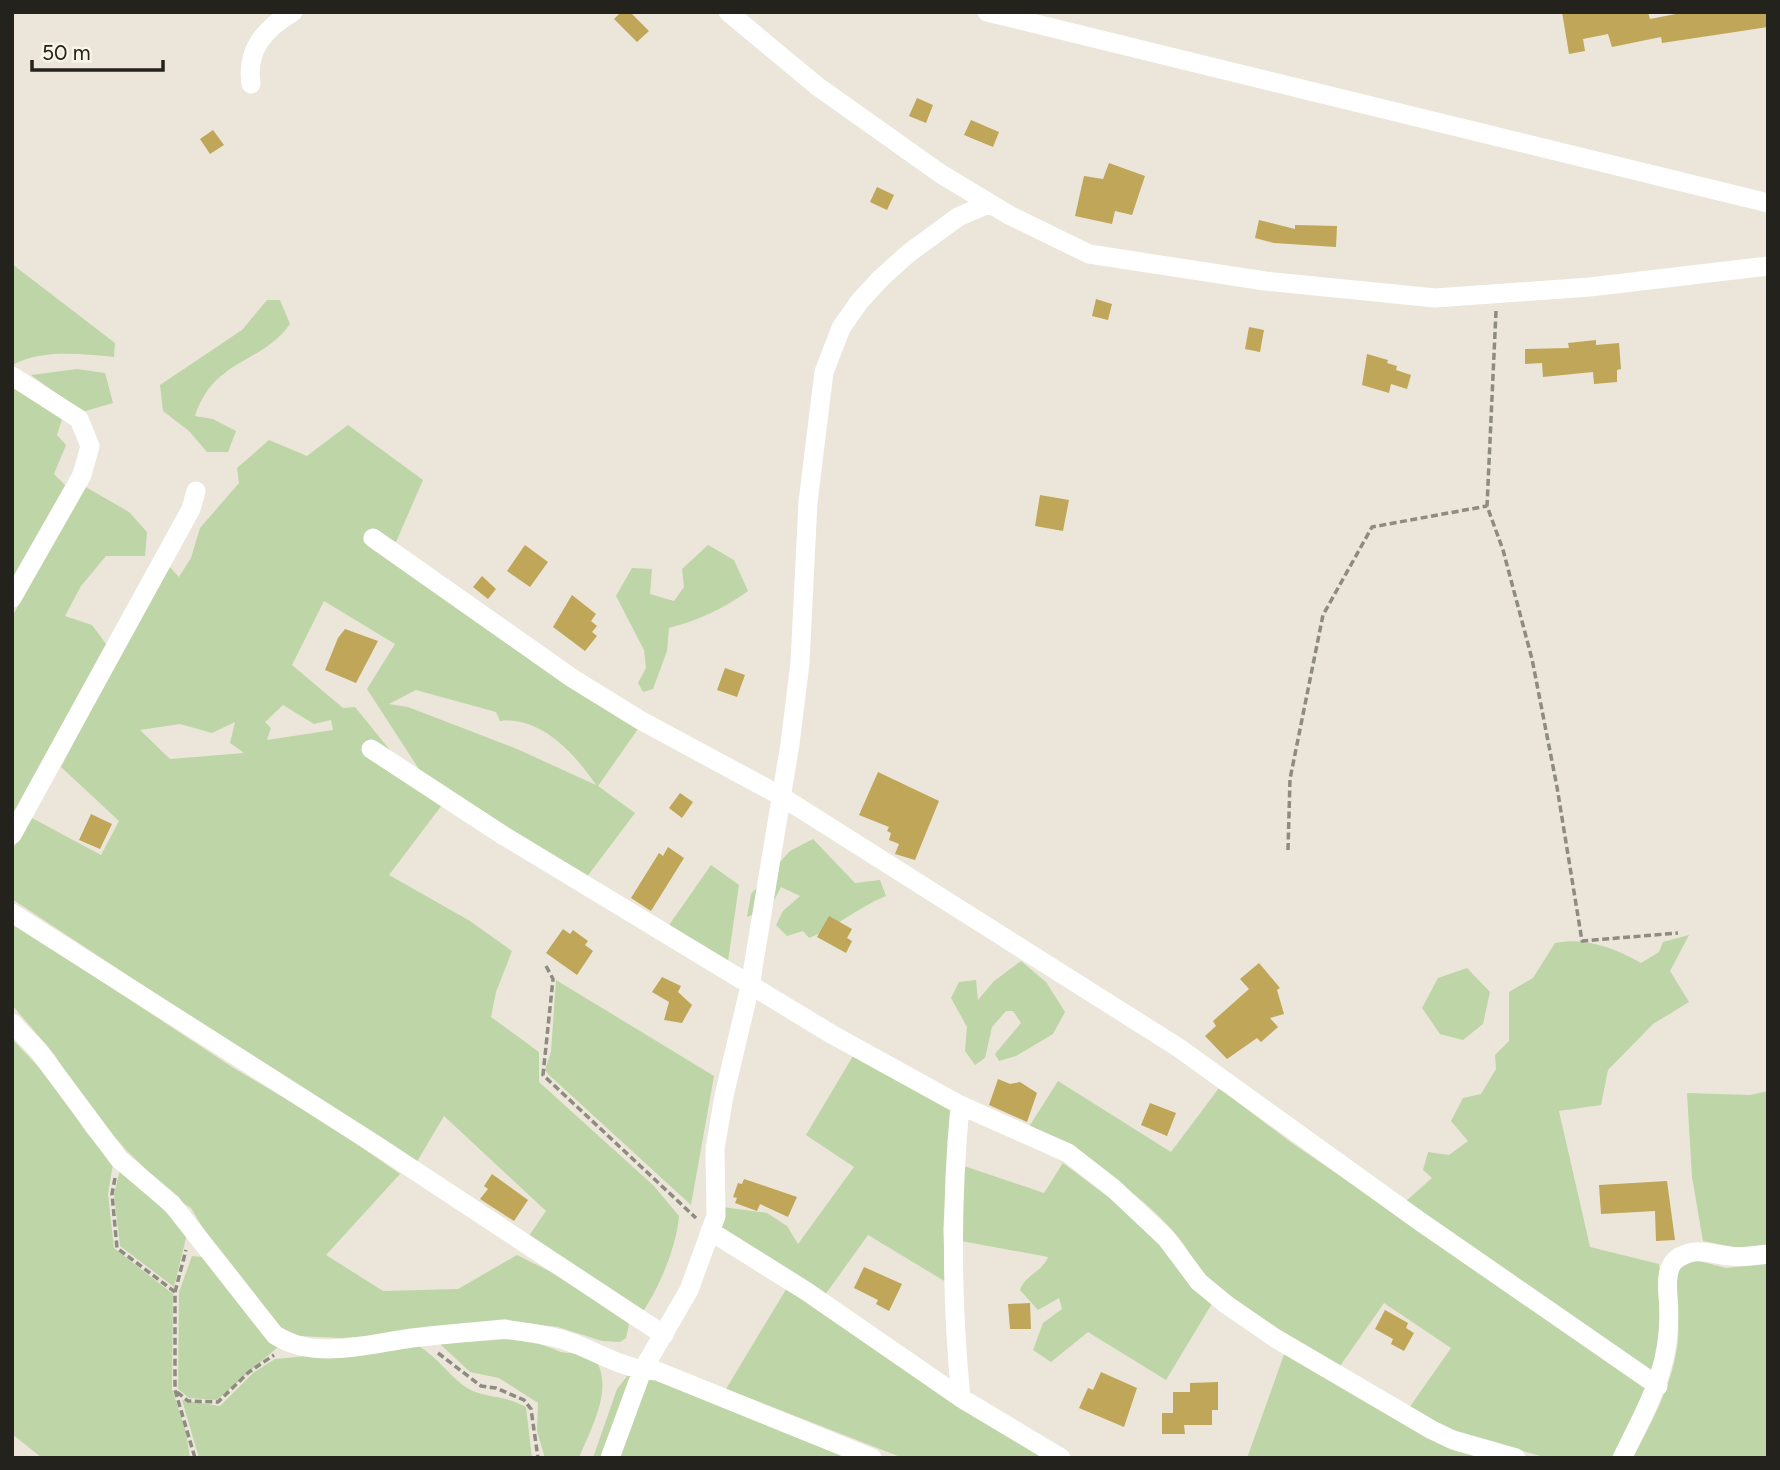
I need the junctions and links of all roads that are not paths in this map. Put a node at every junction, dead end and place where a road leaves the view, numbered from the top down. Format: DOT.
graph roads {
  1 [pos="293,12"];
  2 [pos="728,12"];
  3 [pos="987,12"];
  4 [pos="251,85"];
  5 [pos="1768,203"];
  6 [pos="988,204"];
  7 [pos="1768,266"];
  8 [pos="12,376"];
  9 [pos="196,491"];
  10 [pos="373,538"];
  11 [pos="12,598"];
  12 [pos="372,749"];
  13 [pos="779,795"];
  14 [pos="12,835"];
  15 [pos="12,913"];
  16 [pos="750,986"];
  17 [pos="12,1023"];
  18 [pos="960,1105"];
  19 [pos="710,1231"];
  20 [pos="1768,1254"];
  21 [pos="664,1335"];
  22 [pos="642,1371"];
  23 [pos="1658,1386"];
  24 [pos="961,1398"];
  25 [pos="610,1458"];
  26 [pos="872,1458"];
  27 [pos="1061,1458"];
  28 [pos="1516,1458"];
  29 [pos="1622,1458"];
  1 -- 4 [label="street"];
  2 -- 6 [label="street"];
  3 -- 5 [label="street"];
  6 -- 7 [label="street"];
  6 -- 13 [label="street"];
  8 -- 11 [label="street"];
  9 -- 14 [label="street"];
  10 -- 13 [label="street"];
  12 -- 16 [label="street"];
  13 -- 16 [label="street"];
  13 -- 23 [label="street"];
  15 -- 21 [label="street"];
  16 -- 18 [label="street"];
  16 -- 19 [label="street"];
  17 -- 22 [label="street"];
  18 -- 24 [label="street"];
  18 -- 28 [label="street"];
  19 -- 21 [label="street"];
  19 -- 24 [label="street"];
  20 -- 23 [label="street"];
  21 -- 22 [label="street"];
  22 -- 25 [label="street"];
  22 -- 26 [label="street"];
  23 -- 29 [label="street"];
  24 -- 27 [label="street"];
}
